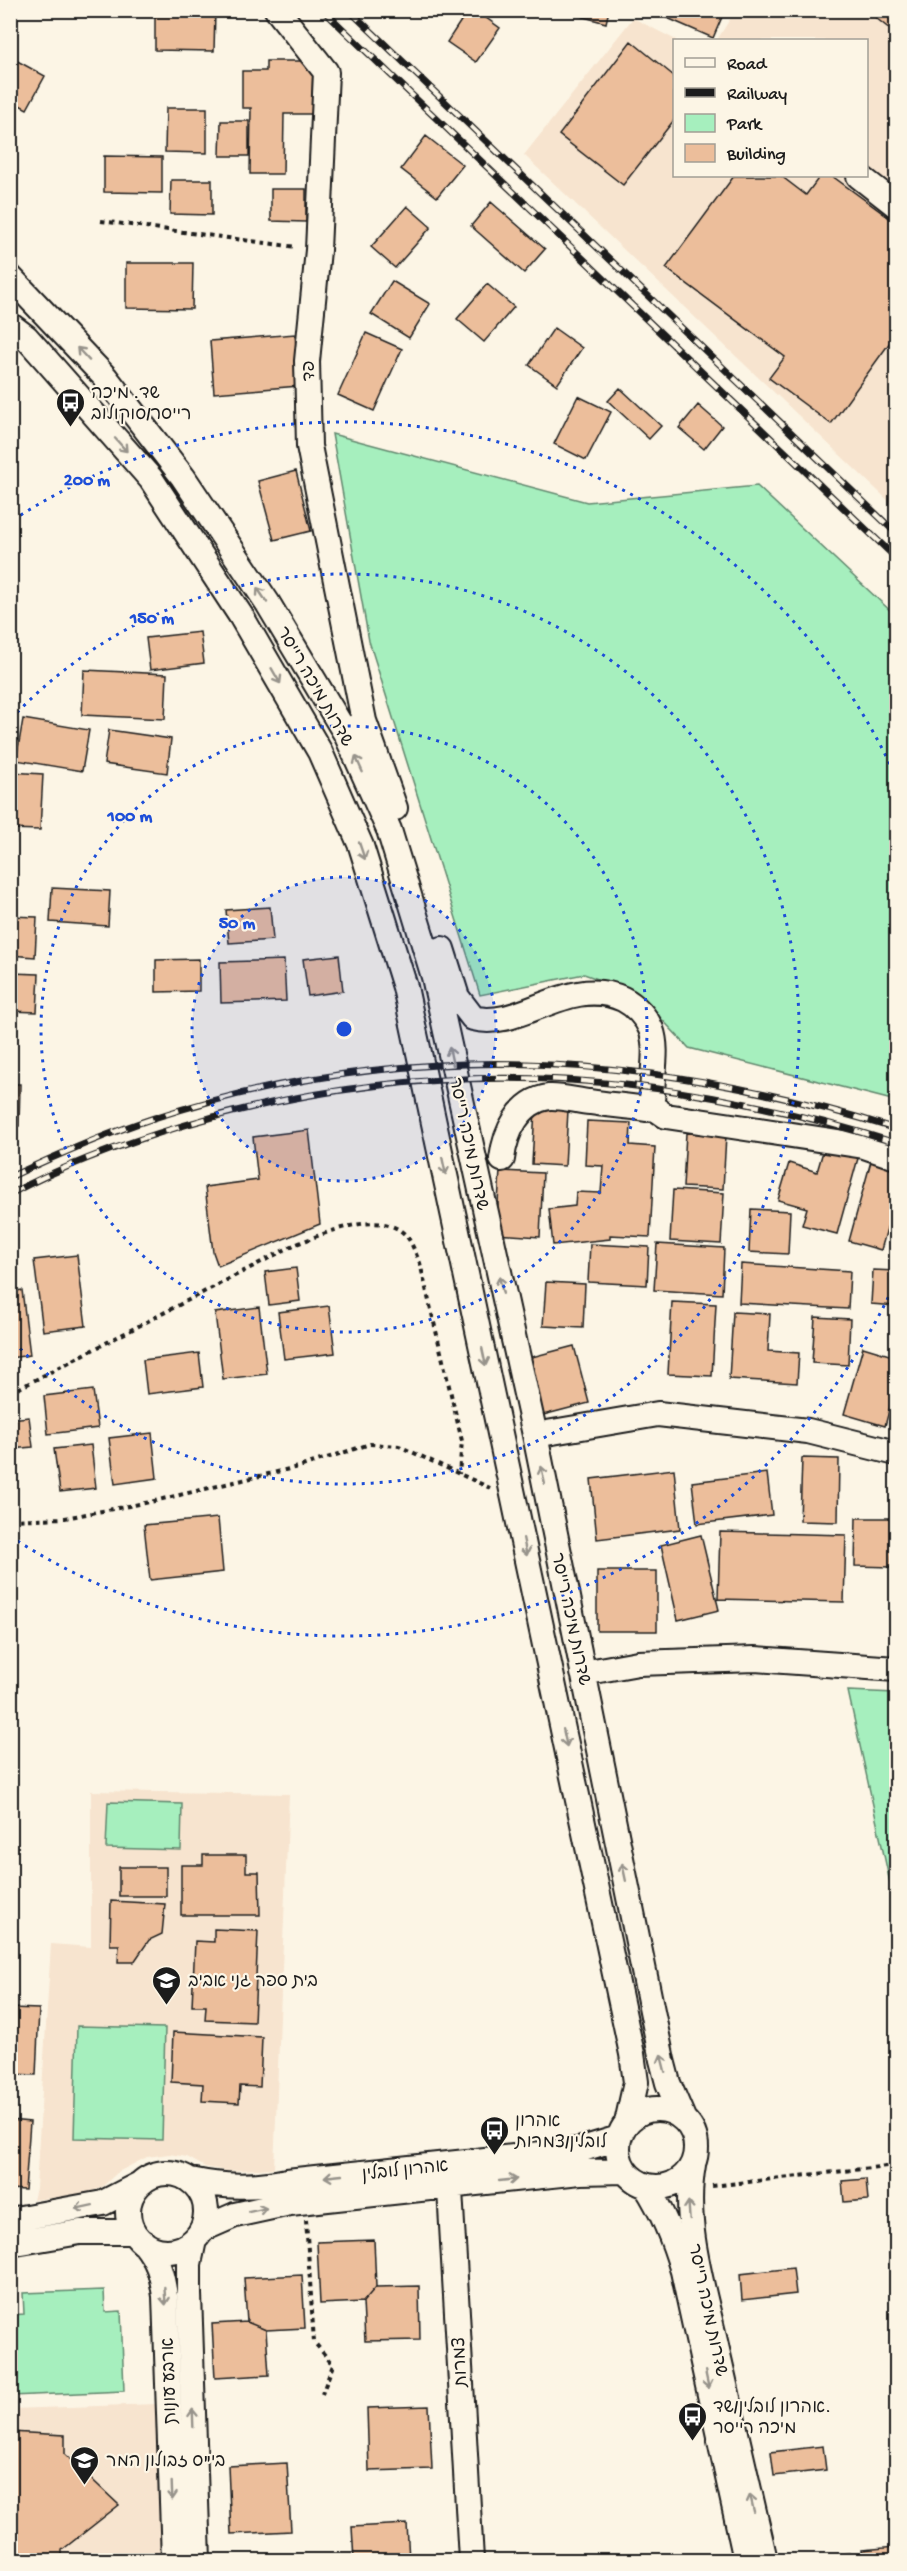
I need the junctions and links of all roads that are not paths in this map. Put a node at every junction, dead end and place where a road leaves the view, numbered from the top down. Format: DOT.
graph roads {
  1 [pos="277,10"];
  2 [pos="860,177"];
  3 [pos="897,205"];
  4 [pos="10,277"];
  5 [pos="10,325"];
  6 [pos="355,727"];
  7 [pos="653,1107"];
  8 [pos="897,1157"];
  9 [pos="502,1159"];
  10 [pos="535,1435"];
  11 [pos="897,1453"];
  12 [pos="897,1669"];
  13 [pos="583,1673"];
  14 [pos="683,2118"];
  15 [pos="623,2130"];
  16 [pos="693,2165"];
  17 [pos="625,2171"];
  18 [pos="449,2175"];
  19 [pos="190,2180"];
  20 [pos="138,2185"];
  21 [pos="646,2186"];
  22 [pos="10,2220"];
  23 [pos="198,2234"];
  24 [pos="138,2237"];
  25 [pos="10,2244"];
  26 [pos="174,2560"];
  27 [pos="198,2560"];
  28 [pos="471,2560"];
  29 [pos="746,2560"];
  30 [pos="765,2560"];
  1 -- 6 [label="street, פד"];
  2 -- 3 [label="street"];
  6 -- 4 [label="street, שדרות מיכה רייסר, one-way"];
  5 -- 15 [label="street, שדרות מיכה רייסר, one-way"];
  6 -- 7 [label="street"];
  10 -- 6 [label="street, שדרות מיכה רייסר, one-way"];
  7 -- 8 [label="street"];
  7 -- 9 [label="street"];
  10 -- 11 [label="street"];
  13 -- 10 [label="street, שדרות מיכה רייסר, one-way"];
  12 -- 13 [label="street"];
  14 -- 13 [label="street, שדרות מיכה רייסר, one-way"];
  14 -- 15 [label="street"];
  14 -- 16 [label="street"];
  15 -- 17 [label="street"];
  15 -- 18 [label="street, אהרון לובלין"];
  16 -- 21 [label="street"];
  30 -- 16 [label="street, שדרות מיכה רייסר, one-way"];
  18 -- 17 [label="street, אהרון לובלין, one-way"];
  17 -- 21 [label="street"];
  18 -- 19 [label="street, אהרון לובלין, one-way"];
  23 -- 18 [label="street, אהרון לובלין, one-way"];
  18 -- 28 [label="street, צמרות"];
  19 -- 20 [label="street"];
  19 -- 23 [label="street"];
  20 -- 22 [label="street, one-way"];
  20 -- 24 [label="street"];
  21 -- 29 [label="street, שדרות מיכה רייסר, one-way"];
  23 -- 24 [label="street"];
  27 -- 23 [label="street, ארבע עונות, one-way"];
  24 -- 25 [label="street"];
  24 -- 26 [label="street, ארבע עונות, one-way"];
}
